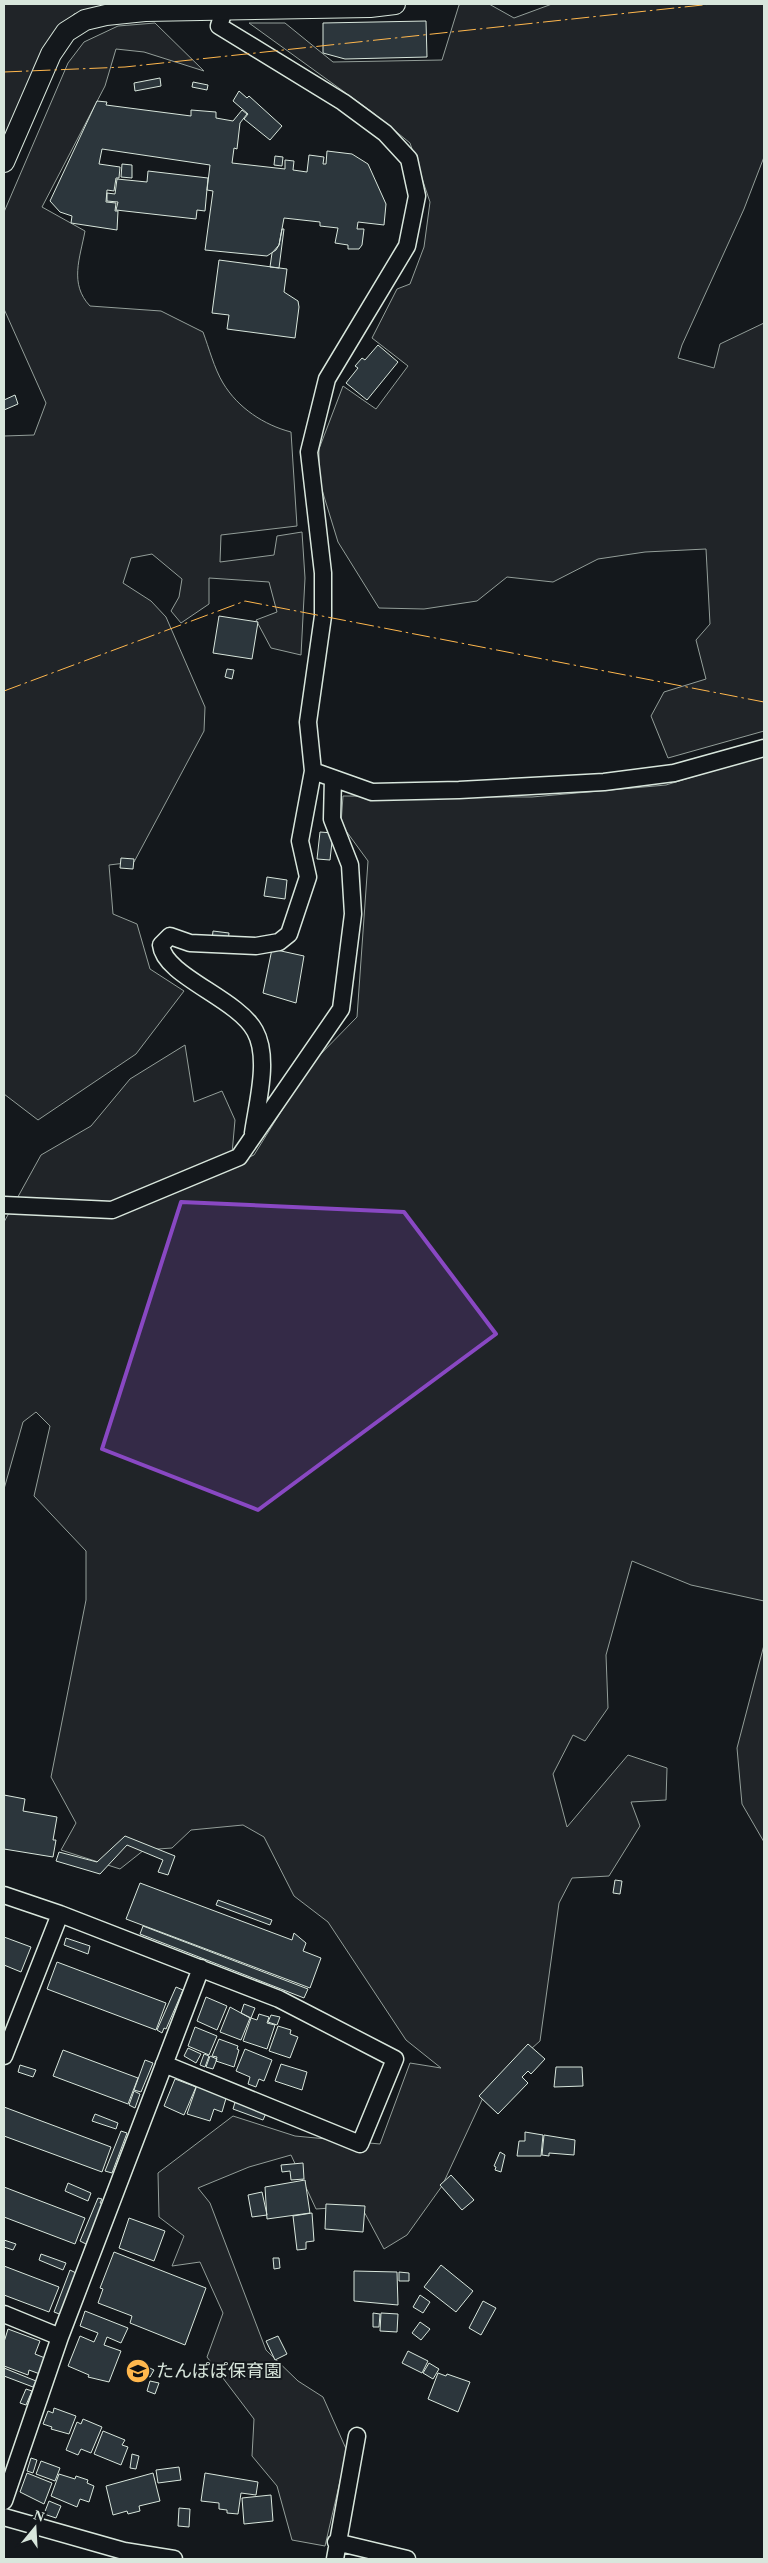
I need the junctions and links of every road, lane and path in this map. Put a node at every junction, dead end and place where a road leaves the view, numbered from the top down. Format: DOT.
graph roads {
  1 [pos="395,4"];
  2 [pos="224,7"];
  3 [pos="4,162"];
  4 [pos="764,748"];
  5 [pos="313,771"];
  6 [pos="333,778"];
  7 [pos="252,1138"];
  8 [pos="4,1205"];
  9 [pos="4,1895"];
  10 [pos="60,1914"];
  11 [pos="201,1968"];
  12 [pos="4,2056"];
  13 [pos="164,2064"];
  14 [pos="4,2314"];
  15 [pos="60,2337"];
  16 [pos="356,2436"];
  17 [pos="4,2500"];
  18 [pos="4,2516"];
  19 [pos="336,2542"];
  20 [pos="174,2559"];
  21 [pos="334,2559"];
  22 [pos="407,2559"];
  1 -- 2 [label="street"];
  2 -- 3 [label="street"];
  2 -- 5 [label="street"];
  4 -- 6 [label="street"];
  5 -- 6 [label="street"];
  5 -- 7 [label="street"];
  6 -- 7 [label="street"];
  7 -- 8 [label="street"];
  9 -- 10 [label="street"];
  10 -- 11 [label="street"];
  10 -- 12 [label="street"];
  11 -- 13 [label="street"];
  11 -- 13 [label="street"];
  13 -- 15 [label="street"];
  14 -- 15 [label="street"];
  15 -- 17 [label="street"];
  16 -- 19 [label="street"];
  18 -- 20 [label="street"];
  19 -- 21 [label="street"];
  19 -- 22 [label="street"];
}
